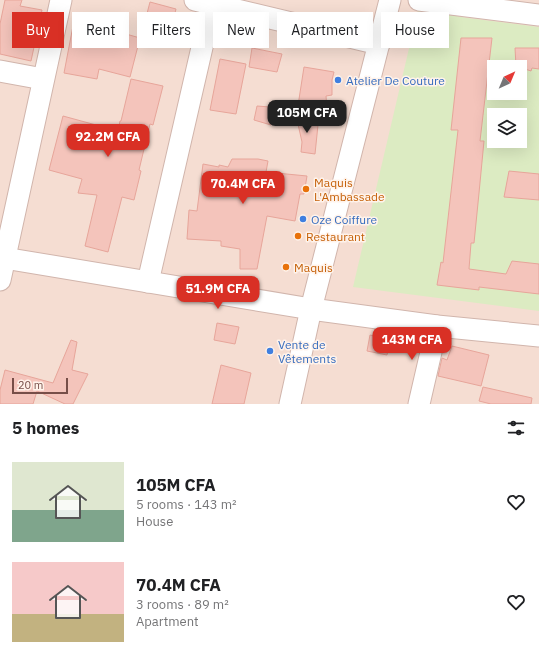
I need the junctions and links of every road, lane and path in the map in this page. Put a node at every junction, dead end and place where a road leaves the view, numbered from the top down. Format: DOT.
graph roads {
  1 [pos="61,0"];
  2 [pos="390,0"];
  3 [pos="419,0"];
  4 [pos="204,2"];
  5 [pos="539,15"];
  6 [pos="379,44"];
  7 [pos="0,71"];
  8 [pos="43,79"];
  9 [pos="8,207"];
  10 [pos="4,258"];
  11 [pos="0,280"];
  12 [pos="148,282"];
  13 [pos="311,309"];
  14 [pos="437,326"];
  15 [pos="539,336"];
  16 [pos="290,404"];
  17 [pos="419,404"];
  1 -- 8 [label="street"];
  2 -- 6 [label="street"];
  3 -- 5 [label="street"];
  4 -- 6 [label="street"];
  4 -- 12 [label="street"];
  6 -- 13 [label="street"];
  7 -- 8 [label="street"];
  8 -- 9 [label="street"];
  9 -- 10 [label="street"];
  10 -- 11 [label="street"];
  10 -- 12 [label="street"];
  12 -- 13 [label="street"];
  13 -- 14 [label="street"];
  13 -- 16 [label="street"];
  14 -- 15 [label="street"];
  14 -- 17 [label="street"];
}
